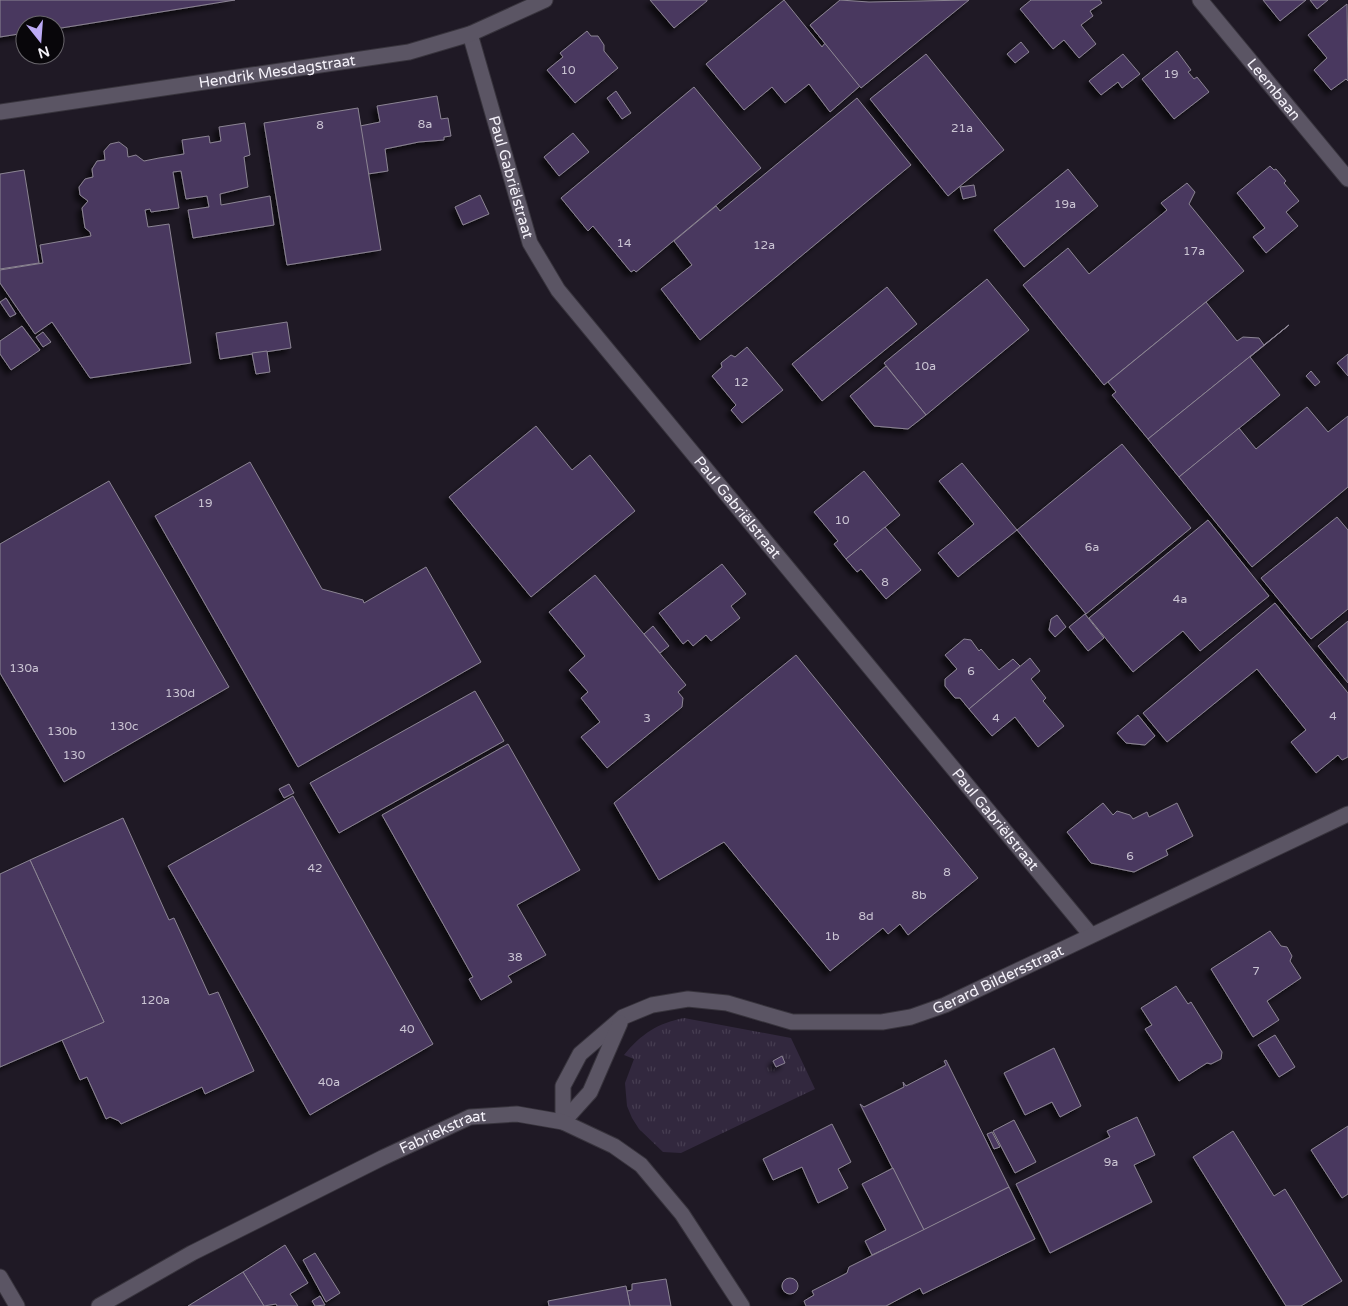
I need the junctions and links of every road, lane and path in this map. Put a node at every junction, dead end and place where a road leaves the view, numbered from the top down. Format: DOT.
graph roads {
  1 [pos="545,0"];
  2 [pos="1200,0"];
  3 [pos="470,34"];
  4 [pos="0,112"];
  5 [pos="1348,179"];
  6 [pos="1348,814"];
  7 [pos="1090,934"];
  8 [pos="623,1017"];
  9 [pos="563,1122"];
  10 [pos="0,1277"];
  11 [pos="17,1306"];
  12 [pos="99,1306"];
  13 [pos="742,1306"];
  1 -- 3 [label="street, Hendrik Mesdagstraat"];
  2 -- 5 [label="street, Leembaan"];
  3 -- 4 [label="street, Hendrik Mesdagstraat"];
  3 -- 7 [label="street, Paul Gabriëlstraat"];
  6 -- 7 [label="street, Gerard Bildersstraat"];
  7 -- 8 [label="street, Gerard Bildersstraat"];
  8 -- 9 [label="street"];
  8 -- 9 [label="street, Gerard Bildersstraat"];
  9 -- 12 [label="street, Fabriekstraat"];
  9 -- 13 [label="street, Fabriekstraat"];
  10 -- 11 [label="street"];
}
